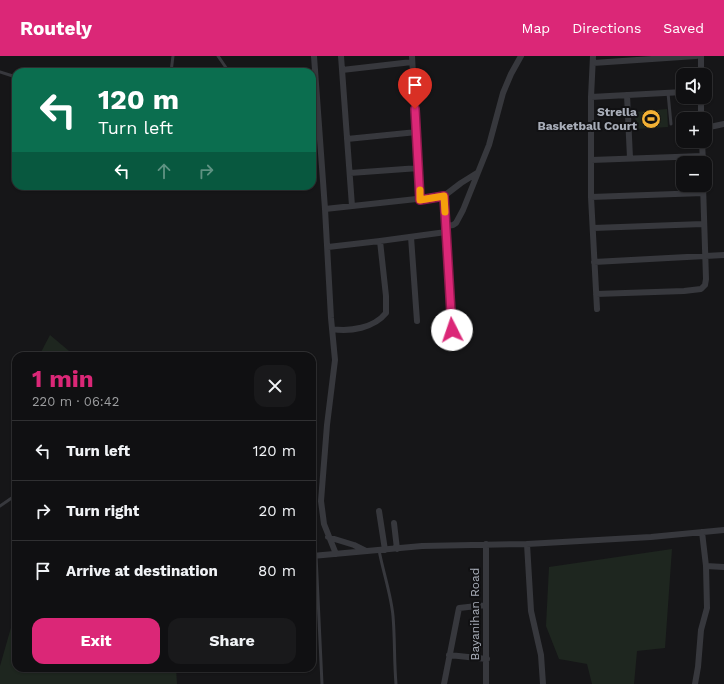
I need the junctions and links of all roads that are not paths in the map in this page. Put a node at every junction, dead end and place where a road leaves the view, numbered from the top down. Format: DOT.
graph roads {
  1 [pos="173,56"];
  2 [pos="218,56"];
  3 [pos="314,56"];
  4 [pos="341,56"];
  5 [pos="521,56"];
  6 [pos="593,56"];
  7 [pos="696,56"];
  8 [pos="701,56"];
  9 [pos="412,59"];
  10 [pos="593,63"];
  11 [pos="172,68"];
  12 [pos="226,68"];
  13 [pos="315,68"];
  14 [pos="701,68"];
  15 [pos="342,70"];
  16 [pos="0,72"];
  17 [pos="12,76"];
  18 [pos="316,84"];
  19 [pos="676,92"];
  20 [pos="668,93"];
  21 [pos="627,95"];
  22 [pos="591,97"];
  23 [pos="670,124"];
  24 [pos="724,124"];
  25 [pos="712,127"];
  26 [pos="416,132"];
  27 [pos="347,139"];
  28 [pos="702,148"];
  29 [pos="702,156"];
  30 [pos="676,157"];
  31 [pos="630,158"];
  32 [pos="591,160"];
  33 [pos="419,168"];
  34 [pos="350,173"];
  35 [pos="477,173"];
  36 [pos="703,193"];
  37 [pos="444,196"];
  38 [pos="591,197"];
  39 [pos="420,200"];
  40 [pos="352,206"];
  41 [pos="325,209"];
  42 [pos="703,224"];
  43 [pos="593,228"];
  44 [pos="446,229"];
  45 [pos="411,237"];
  46 [pos="380,241"];
  47 [pos="328,247"];
  48 [pos="724,254"];
  49 [pos="704,256"];
  50 [pos="594,262"];
  51 [pos="596,294"];
  52 [pos="597,309"];
  53 [pos="417,321"];
  54 [pos="332,329"];
  55 [pos="452,330"];
  56 [pos="12,498"];
  57 [pos="0,506"];
  58 [pos="379,511"];
  59 [pos="394,523"];
  60 [pos="724,530"];
  61 [pos="702,532"];
  62 [pos="328,537"];
  63 [pos="486,544"];
  64 [pos="527,544"];
  65 [pos="397,549"];
  66 [pos="382,550"];
  67 [pos="367,552"];
  68 [pos="336,554"];
  69 [pos="316,556"];
  70 [pos="706,566"];
  71 [pos="724,567"];
  72 [pos="316,588"];
  73 [pos="486,605"];
  74 [pos="449,655"];
  75 [pos="487,658"];
  76 [pos="322,684"];
  77 [pos="396,684"];
  78 [pos="444,684"];
  79 [pos="486,684"];
  80 [pos="543,684"];
  81 [pos="694,684"];
  1 -- 11 [label="lane"];
  2 -- 12 [label="lane"];
  3 -- 13 [label="street"];
  4 -- 15 [label="street"];
  5 -- 35 [label="street"];
  6 -- 10 [label="street"];
  7 -- 10 [label="street"];
  8 -- 14 [label="street"];
  9 -- 15 [label="street"];
  9 -- 26 [label="street"];
  10 -- 22 [label="street"];
  15 -- 27 [label="street"];
  16 -- 17 [label="lane"];
  18 -- 41 [label="street"];
  19 -- 20 [label="street"];
  20 -- 21 [label="street"];
  20 -- 23 [label="lane"];
  21 -- 22 [label="street"];
  21 -- 31 [label="street"];
  22 -- 32 [label="street"];
  24 -- 25 [label="street"];
  26 -- 27 [label="street"];
  26 -- 33 [label="street"];
  27 -- 34 [label="street"];
  28 -- 29 [label="street"];
  30 -- 31 [label="street"];
  31 -- 32 [label="street"];
  32 -- 38 [label="street"];
  33 -- 34 [label="street"];
  33 -- 39 [label="street"];
  34 -- 40 [label="street"];
  35 -- 37 [label="street"];
  35 -- 44 [label="street"];
  36 -- 38 [label="street"];
  36 -- 42 [label="street"];
  37 -- 39 [label="street"];
  37 -- 44 [label="street"];
  38 -- 43 [label="street"];
  39 -- 40 [label="street"];
  40 -- 41 [label="street"];
  41 -- 47 [label="street"];
  42 -- 43 [label="street"];
  42 -- 49 [label="street"];
  43 -- 50 [label="street"];
  44 -- 45 [label="street"];
  44 -- 55 [label="street"];
  45 -- 46 [label="street"];
  45 -- 53 [label="street"];
  46 -- 47 [label="street"];
  46 -- 54 [label="street"];
  47 -- 54 [label="street"];
  48 -- 49 [label="street"];
  49 -- 50 [label="street"];
  49 -- 51 [label="street"];
  50 -- 51 [label="street"];
  51 -- 52 [label="street"];
  54 -- 62 [label="street"];
  56 -- 57 [label="lane"];
  58 -- 66 [label="street"];
  59 -- 65 [label="street"];
  60 -- 61 [label="street"];
  61 -- 64 [label="street"];
  61 -- 70 [label="street"];
  62 -- 67 [label="street"];
  62 -- 68 [label="street"];
  63 -- 64 [label="street"];
  63 -- 65 [label="street"];
  63 -- 73 [label="street, Bayanihan Road"];
  64 -- 80 [label="street"];
  65 -- 66 [label="street"];
  66 -- 67 [label="street"];
  66 -- 77 [label="lane"];
  67 -- 68 [label="street"];
  68 -- 69 [label="street"];
  70 -- 71 [label="street"];
  70 -- 81 [label="street"];
  72 -- 76 [label="lane"];
  73 -- 74 [label="street"];
  73 -- 75 [label="street, Bayanihan Road"];
  74 -- 75 [label="street"];
  74 -- 78 [label="street"];
  75 -- 79 [label="street, Bayanihan Road"];
}
